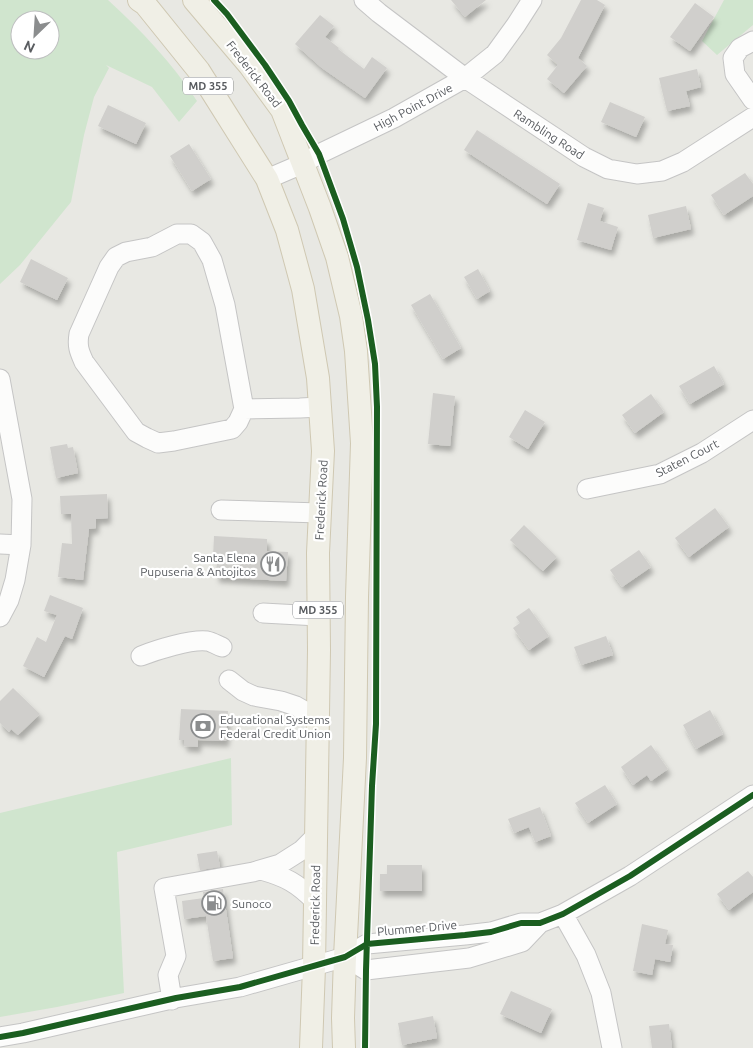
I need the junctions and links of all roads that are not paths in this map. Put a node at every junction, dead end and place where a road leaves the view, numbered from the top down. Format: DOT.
graph roads {
  1 [pos="139,0"];
  2 [pos="194,0"];
  3 [pos="364,0"];
  4 [pos="532,0"];
  5 [pos="753,41"];
  6 [pos="465,78"];
  7 [pos="753,100"];
  8 [pos="753,117"];
  9 [pos="302,164"];
  10 [pos="267,179"];
  11 [pos="0,379"];
  12 [pos="320,407"];
  13 [pos="244,409"];
  14 [pos="753,420"];
  15 [pos="587,489"];
  16 [pos="221,510"];
  17 [pos="320,512"];
  18 [pos="0,544"];
  19 [pos="20,545"];
  20 [pos="263,613"];
  21 [pos="318,616"];
  22 [pos="0,617"];
  23 [pos="222,647"];
  24 [pos="141,656"];
  25 [pos="229,680"];
  26 [pos="317,718"];
  27 [pos="753,796"];
  28 [pos="316,836"];
  29 [pos="262,870"];
  30 [pos="315,901"];
  31 [pos="563,914"];
  32 [pos="540,923"];
  33 [pos="345,958"];
  34 [pos="314,967"];
  35 [pos="172,1000"];
  36 [pos="0,1037"];
  37 [pos="25,1041"];
  38 [pos="311,1048"];
  39 [pos="344,1048"];
  40 [pos="612,1048"];
  1 -- 10 [label="main road, Frederick Road / MD 355"];
  2 -- 9 [label="main road, Frederick Road / MD 355"];
  3 -- 6 [label="street, Rambling Road"];
  4 -- 6 [label="street, High Point Drive"];
  5 -- 7 [label="street"];
  6 -- 8 [label="street, Rambling Road"];
  6 -- 9 [label="street, High Point Drive"];
  9 -- 10 [label="street, High Point Drive"];
  9 -- 33 [label="main road, Frederick Road / MD 355"];
  10 -- 12 [label="main road, Frederick Road / MD 355"];
  11 -- 19 [label="street"];
  12 -- 13 [label="street"];
  12 -- 17 [label="main road, Frederick Road / MD 355"];
  13 -- 13 [label="street"];
  14 -- 15 [label="street, Staten Court"];
  16 -- 17 [label="street"];
  17 -- 21 [label="main road, Frederick Road / MD 355"];
  18 -- 19 [label="street"];
  19 -- 22 [label="street"];
  20 -- 21 [label="street"];
  21 -- 26 [label="main road, Frederick Road / MD 355"];
  23 -- 24 [label="street"];
  25 -- 26 [label="street"];
  26 -- 28 [label="main road, Frederick Road / MD 355"];
  27 -- 31 [label="street, Plummer Drive"];
  28 -- 29 [label="street"];
  28 -- 30 [label="main road, Frederick Road / MD 355"];
  29 -- 30 [label="street"];
  29 -- 35 [label="street"];
  30 -- 34 [label="main road, Frederick Road / MD 355"];
  31 -- 32 [label="street, Plummer Drive"];
  31 -- 40 [label="street"];
  32 -- 33 [label="street, Plummer Drive"];
  32 -- 33 [label="street, Plummer Drive"];
  33 -- 34 [label="street, Plummer Drive"];
  33 -- 39 [label="main road, Frederick Road / MD 355"];
  34 -- 35 [label="street, Plummer Drive"];
  34 -- 38 [label="main road, Frederick Road / MD 355"];
  35 -- 37 [label="street, Plummer Drive"];
  36 -- 37 [label="street, Plummer Drive"];
}
